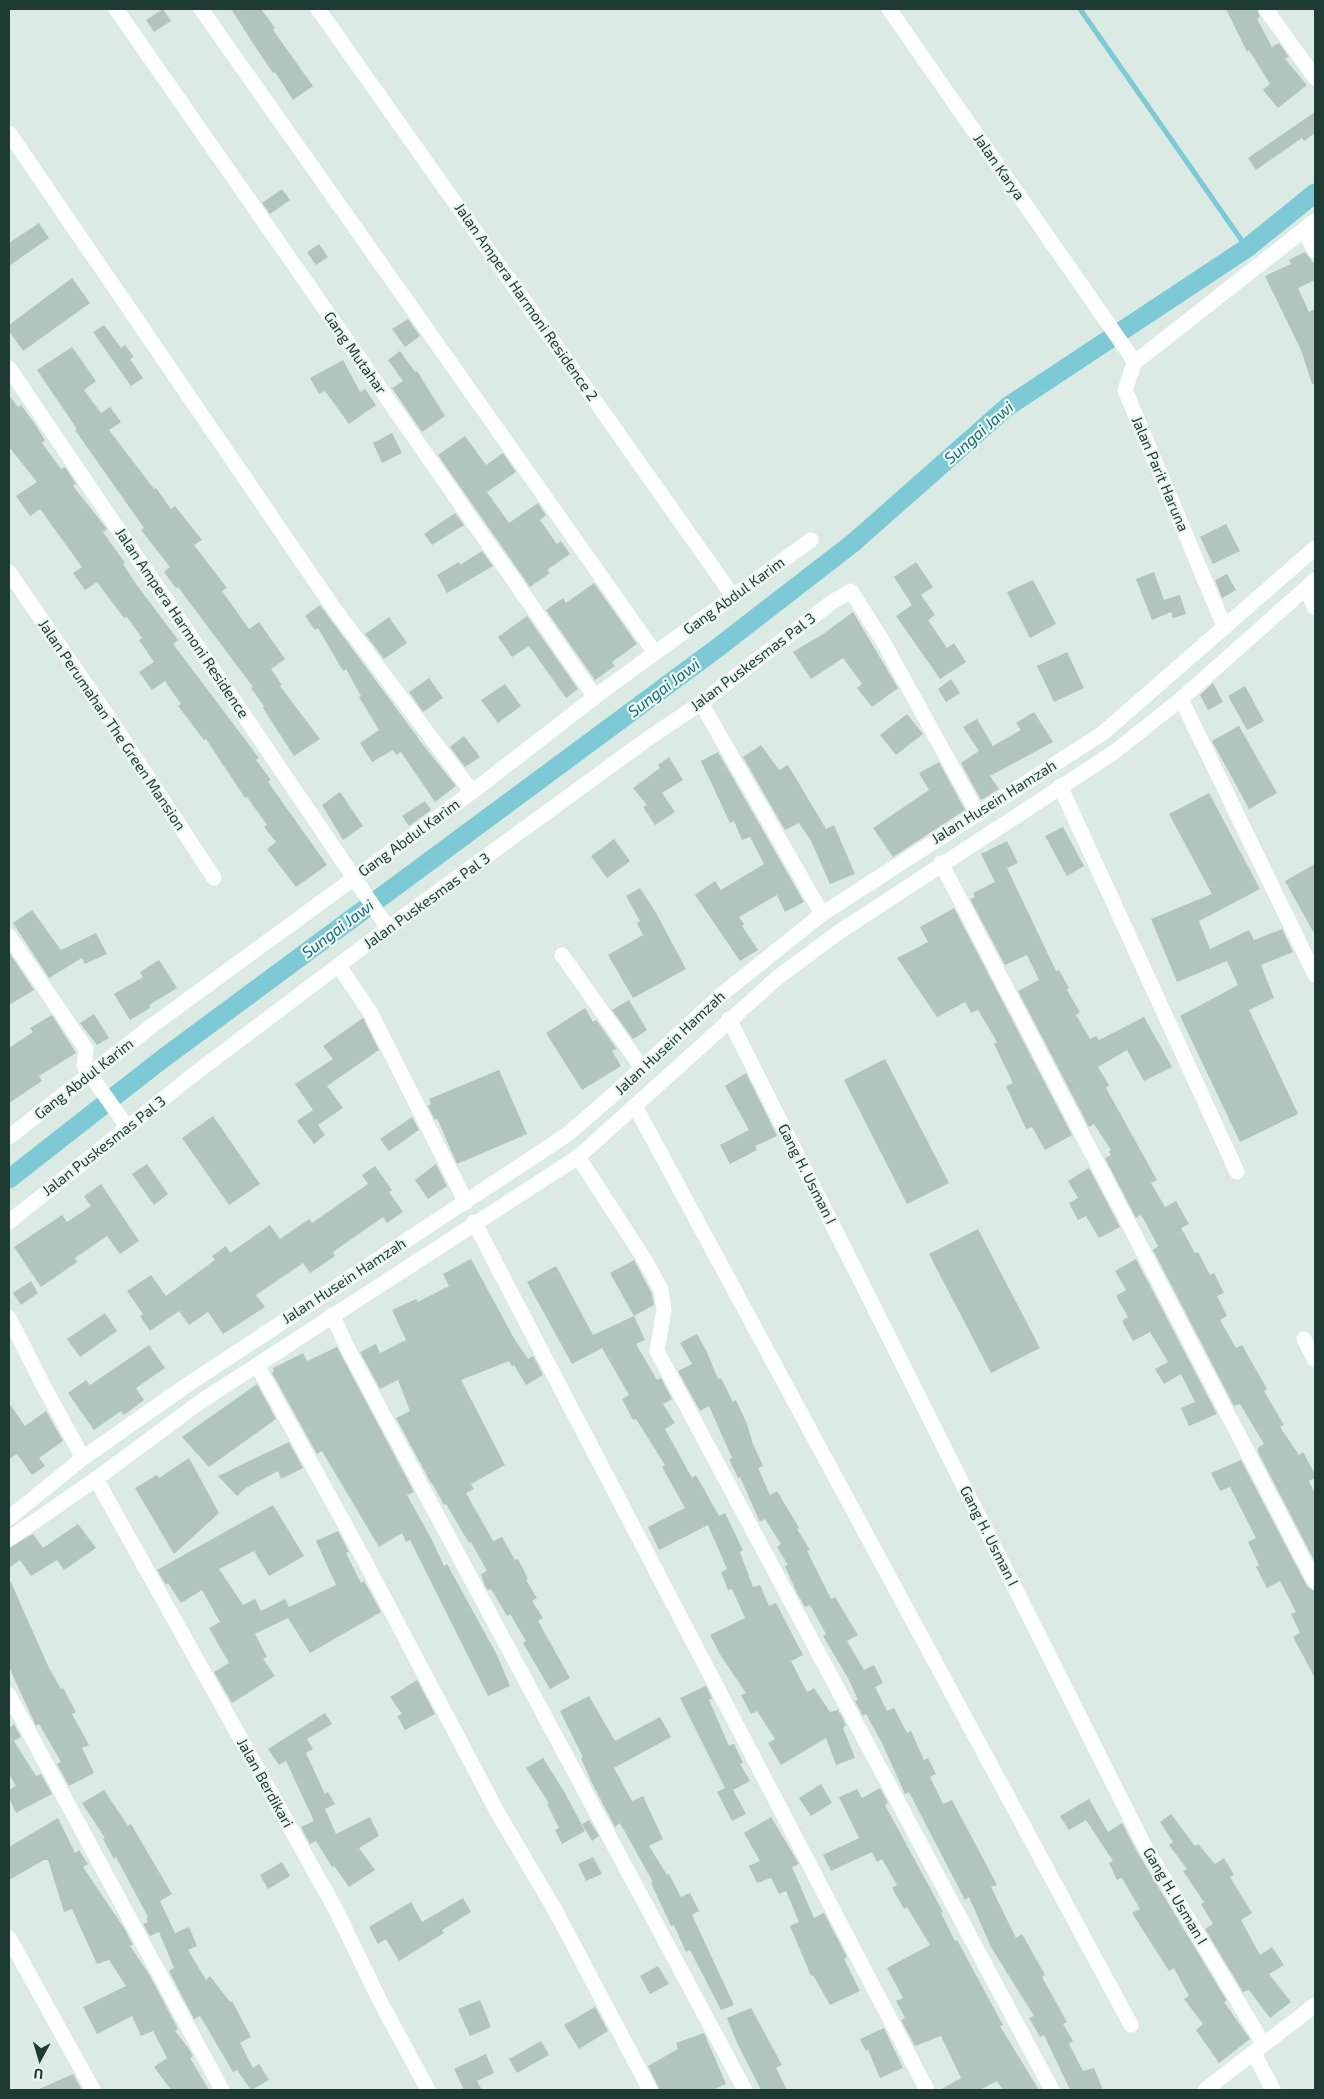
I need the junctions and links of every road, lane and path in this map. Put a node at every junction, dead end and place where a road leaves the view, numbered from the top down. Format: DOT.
graph roads {
  1 [pos="116,9"];
  2 [pos="201,9"];
  3 [pos="318,9"];
  4 [pos="889,9"];
  5 [pos="1266,9"];
  6 [pos="1315,78"];
  7 [pos="9,133"];
  8 [pos="1310,226"];
  9 [pos="1315,250"];
  10 [pos="1132,359"];
  11 [pos="9,368"];
  12 [pos="811,540"];
  13 [pos="1315,548"];
  14 [pos="9,572"];
  15 [pos="1311,584"];
  16 [pos="734,596"];
  17 [pos="1315,608"];
  18 [pos="1224,626"];
  19 [pos="655,653"];
  20 [pos="595,697"];
  21 [pos="1181,699"];
  22 [pos="701,703"];
  23 [pos="1060,786"];
  24 [pos="472,792"];
  25 [pos="978,814"];
  26 [pos="941,863"];
  27 [pos="214,878"];
  28 [pos="358,882"];
  29 [pos="822,914"];
  30 [pos="385,923"];
  31 [pos="9,936"];
  32 [pos="562,955"];
  33 [pos="339,966"];
  34 [pos="1315,975"];
  35 [pos="729,1019"];
  36 [pos="642,1068"];
  37 [pos="89,1073"];
  38 [pos="635,1106"];
  39 [pos="128,1128"];
  40 [pos="9,1137"];
  41 [pos="578,1157"];
  42 [pos="1237,1172"];
  43 [pos="466,1202"];
  44 [pos="9,1222"];
  45 [pos="474,1222"];
  46 [pos="332,1315"];
  47 [pos="9,1318"];
  48 [pos="1304,1339"];
  49 [pos="1315,1360"];
  50 [pos="257,1365"];
  51 [pos="187,1385"];
  52 [pos="200,1402"];
  53 [pos="83,1458"];
  54 [pos="96,1479"];
  55 [pos="9,1518"];
  56 [pos="9,1537"];
  57 [pos="1315,1582"];
  58 [pos="9,1694"];
  59 [pos="9,1938"];
  60 [pos="1315,2005"];
  61 [pos="1131,2024"];
  62 [pos="1259,2049"];
  63 [pos="93,2090"];
  64 [pos="222,2090"];
  65 [pos="428,2090"];
  66 [pos="650,2090"];
  67 [pos="745,2090"];
  68 [pos="928,2090"];
  69 [pos="1052,2090"];
  70 [pos="1204,2090"];
  71 [pos="1273,2090"];
  1 -- 20 [label="street, Gang Mutahar"];
  2 -- 19 [label="street"];
  3 -- 16 [label="street, Jalan Ampera Harmoni Residence 2"];
  4 -- 10 [label="street, Jalan Karya"];
  5 -- 6 [label="street"];
  7 -- 24 [label="street"];
  8 -- 9 [label="street"];
  8 -- 10 [label="street"];
  10 -- 18 [label="street, Jalan Parit Haruna"];
  11 -- 28 [label="street, Jalan Ampera Harmoni Residence"];
  12 -- 16 [label="street, Gang Abdul Karim"];
  13 -- 18 [label="street, Jalan Husein Hamzah"];
  14 -- 27 [label="street, Jalan Perumahan The Green Mansion"];
  15 -- 17 [label="street"];
  15 -- 21 [label="street, Jalan Husein Hamzah"];
  16 -- 19 [label="street, Gang Abdul Karim"];
  18 -- 25 [label="street, Jalan Husein Hamzah"];
  19 -- 20 [label="street, Gang Abdul Karim"];
  20 -- 24 [label="street, Gang Abdul Karim"];
  21 -- 23 [label="street, Jalan Husein Hamzah"];
  21 -- 34 [label="street"];
  22 -- 25 [label="street, Jalan Puskesmas Pal 3"];
  22 -- 29 [label="street"];
  22 -- 30 [label="street, Jalan Puskesmas Pal 3"];
  23 -- 26 [label="street, Jalan Husein Hamzah"];
  23 -- 42 [label="street"];
  24 -- 28 [label="street, Gang Abdul Karim"];
  25 -- 29 [label="street, Jalan Husein Hamzah"];
  26 -- 35 [label="street, Jalan Husein Hamzah"];
  26 -- 57 [label="street"];
  28 -- 30 [label="street, Jalan Ampera Harmoni Residence"];
  28 -- 37 [label="street, Gang Abdul Karim"];
  29 -- 36 [label="street, Jalan Husein Hamzah"];
  30 -- 33 [label="street, Jalan Puskesmas Pal 3"];
  31 -- 37 [label="street"];
  32 -- 36 [label="street"];
  33 -- 39 [label="street, Jalan Puskesmas Pal 3"];
  33 -- 43 [label="street"];
  35 -- 38 [label="street, Jalan Husein Hamzah"];
  35 -- 62 [label="street, Gang H. Usman I"];
  36 -- 43 [label="street, Jalan Husein Hamzah"];
  37 -- 39 [label="street"];
  37 -- 40 [label="street, Gang Abdul Karim"];
  38 -- 41 [label="street, Jalan Husein Hamzah"];
  38 -- 61 [label="street"];
  39 -- 44 [label="street, Jalan Puskesmas Pal 3"];
  41 -- 45 [label="street, Jalan Husein Hamzah"];
  41 -- 69 [label="street"];
  43 -- 51 [label="street, Jalan Husein Hamzah"];
  45 -- 46 [label="street, Jalan Husein Hamzah"];
  45 -- 68 [label="street"];
  46 -- 50 [label="street, Jalan Husein Hamzah"];
  46 -- 67 [label="street"];
  47 -- 53 [label="street"];
  48 -- 49 [label="street"];
  50 -- 52 [label="street, Jalan Husein Hamzah"];
  50 -- 66 [label="street"];
  51 -- 52 [label="street"];
  51 -- 53 [label="street, Jalan Husein Hamzah"];
  52 -- 54 [label="street, Jalan Husein Hamzah"];
  53 -- 55 [label="street, Jalan Husein Hamzah"];
  54 -- 56 [label="street, Jalan Husein Hamzah"];
  54 -- 65 [label="street, Jalan Berdikari"];
  58 -- 64 [label="street"];
  59 -- 63 [label="street"];
  60 -- 62 [label="street"];
  62 -- 70 [label="street"];
  62 -- 71 [label="street, Gang H. Usman I"];
}
